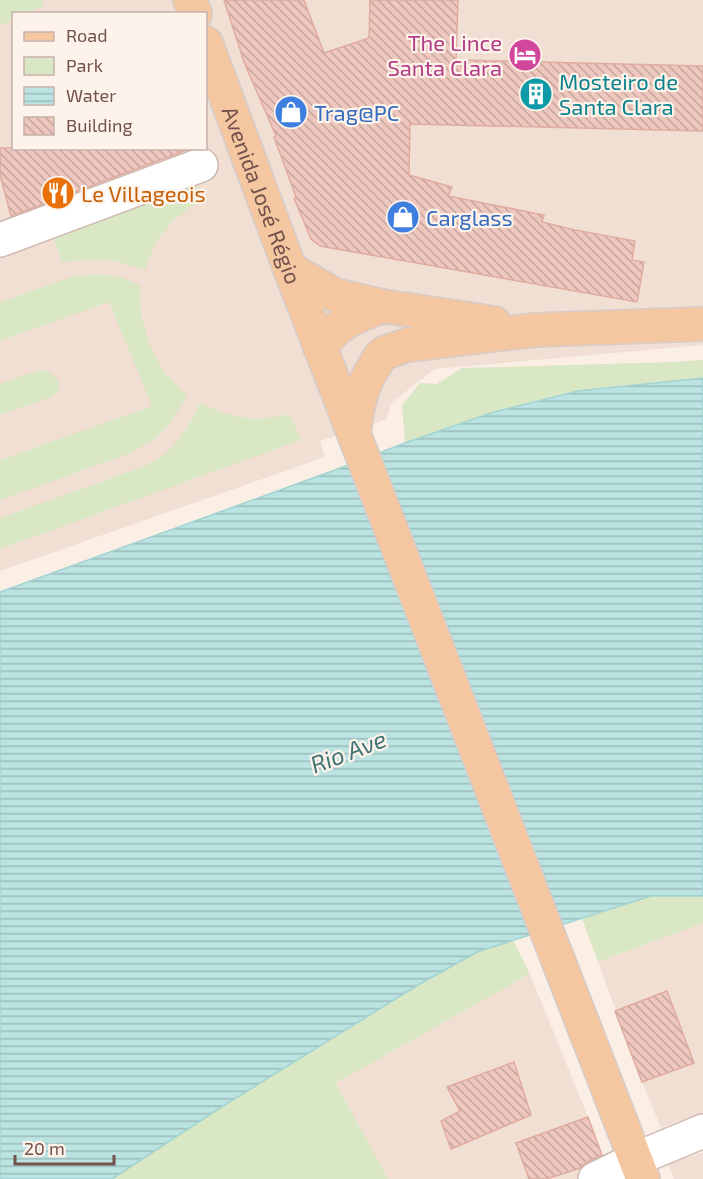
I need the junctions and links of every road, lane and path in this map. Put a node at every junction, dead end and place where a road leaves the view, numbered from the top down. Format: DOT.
graph roads {
  1 [pos="207,46"];
  2 [pos="201,165"];
  3 [pos="0,240"];
  4 [pos="290,269"];
  5 [pos="382,306"];
  6 [pos="703,324"];
  7 [pos="534,330"];
  8 [pos="320,347"];
  9 [pos="384,353"];
  10 [pos="357,441"];
  11 [pos="703,1131"];
  12 [pos="622,1172"];
  1 -- 4 [label="main road, Avenida José Régio"];
  2 -- 3 [label="street"];
  4 -- 5 [label="main road"];
  4 -- 8 [label="main road, Avenida José Régio"];
  5 -- 7 [label="main road"];
  5 -- 8 [label="main road"];
  6 -- 7 [label="main road"];
  7 -- 9 [label="main road"];
  8 -- 9 [label="main road"];
  8 -- 10 [label="main road, Avenida José Régio"];
  9 -- 10 [label="main road"];
  10 -- 12 [label="main road, Avenida José Régio"];
  11 -- 12 [label="street"];
}
